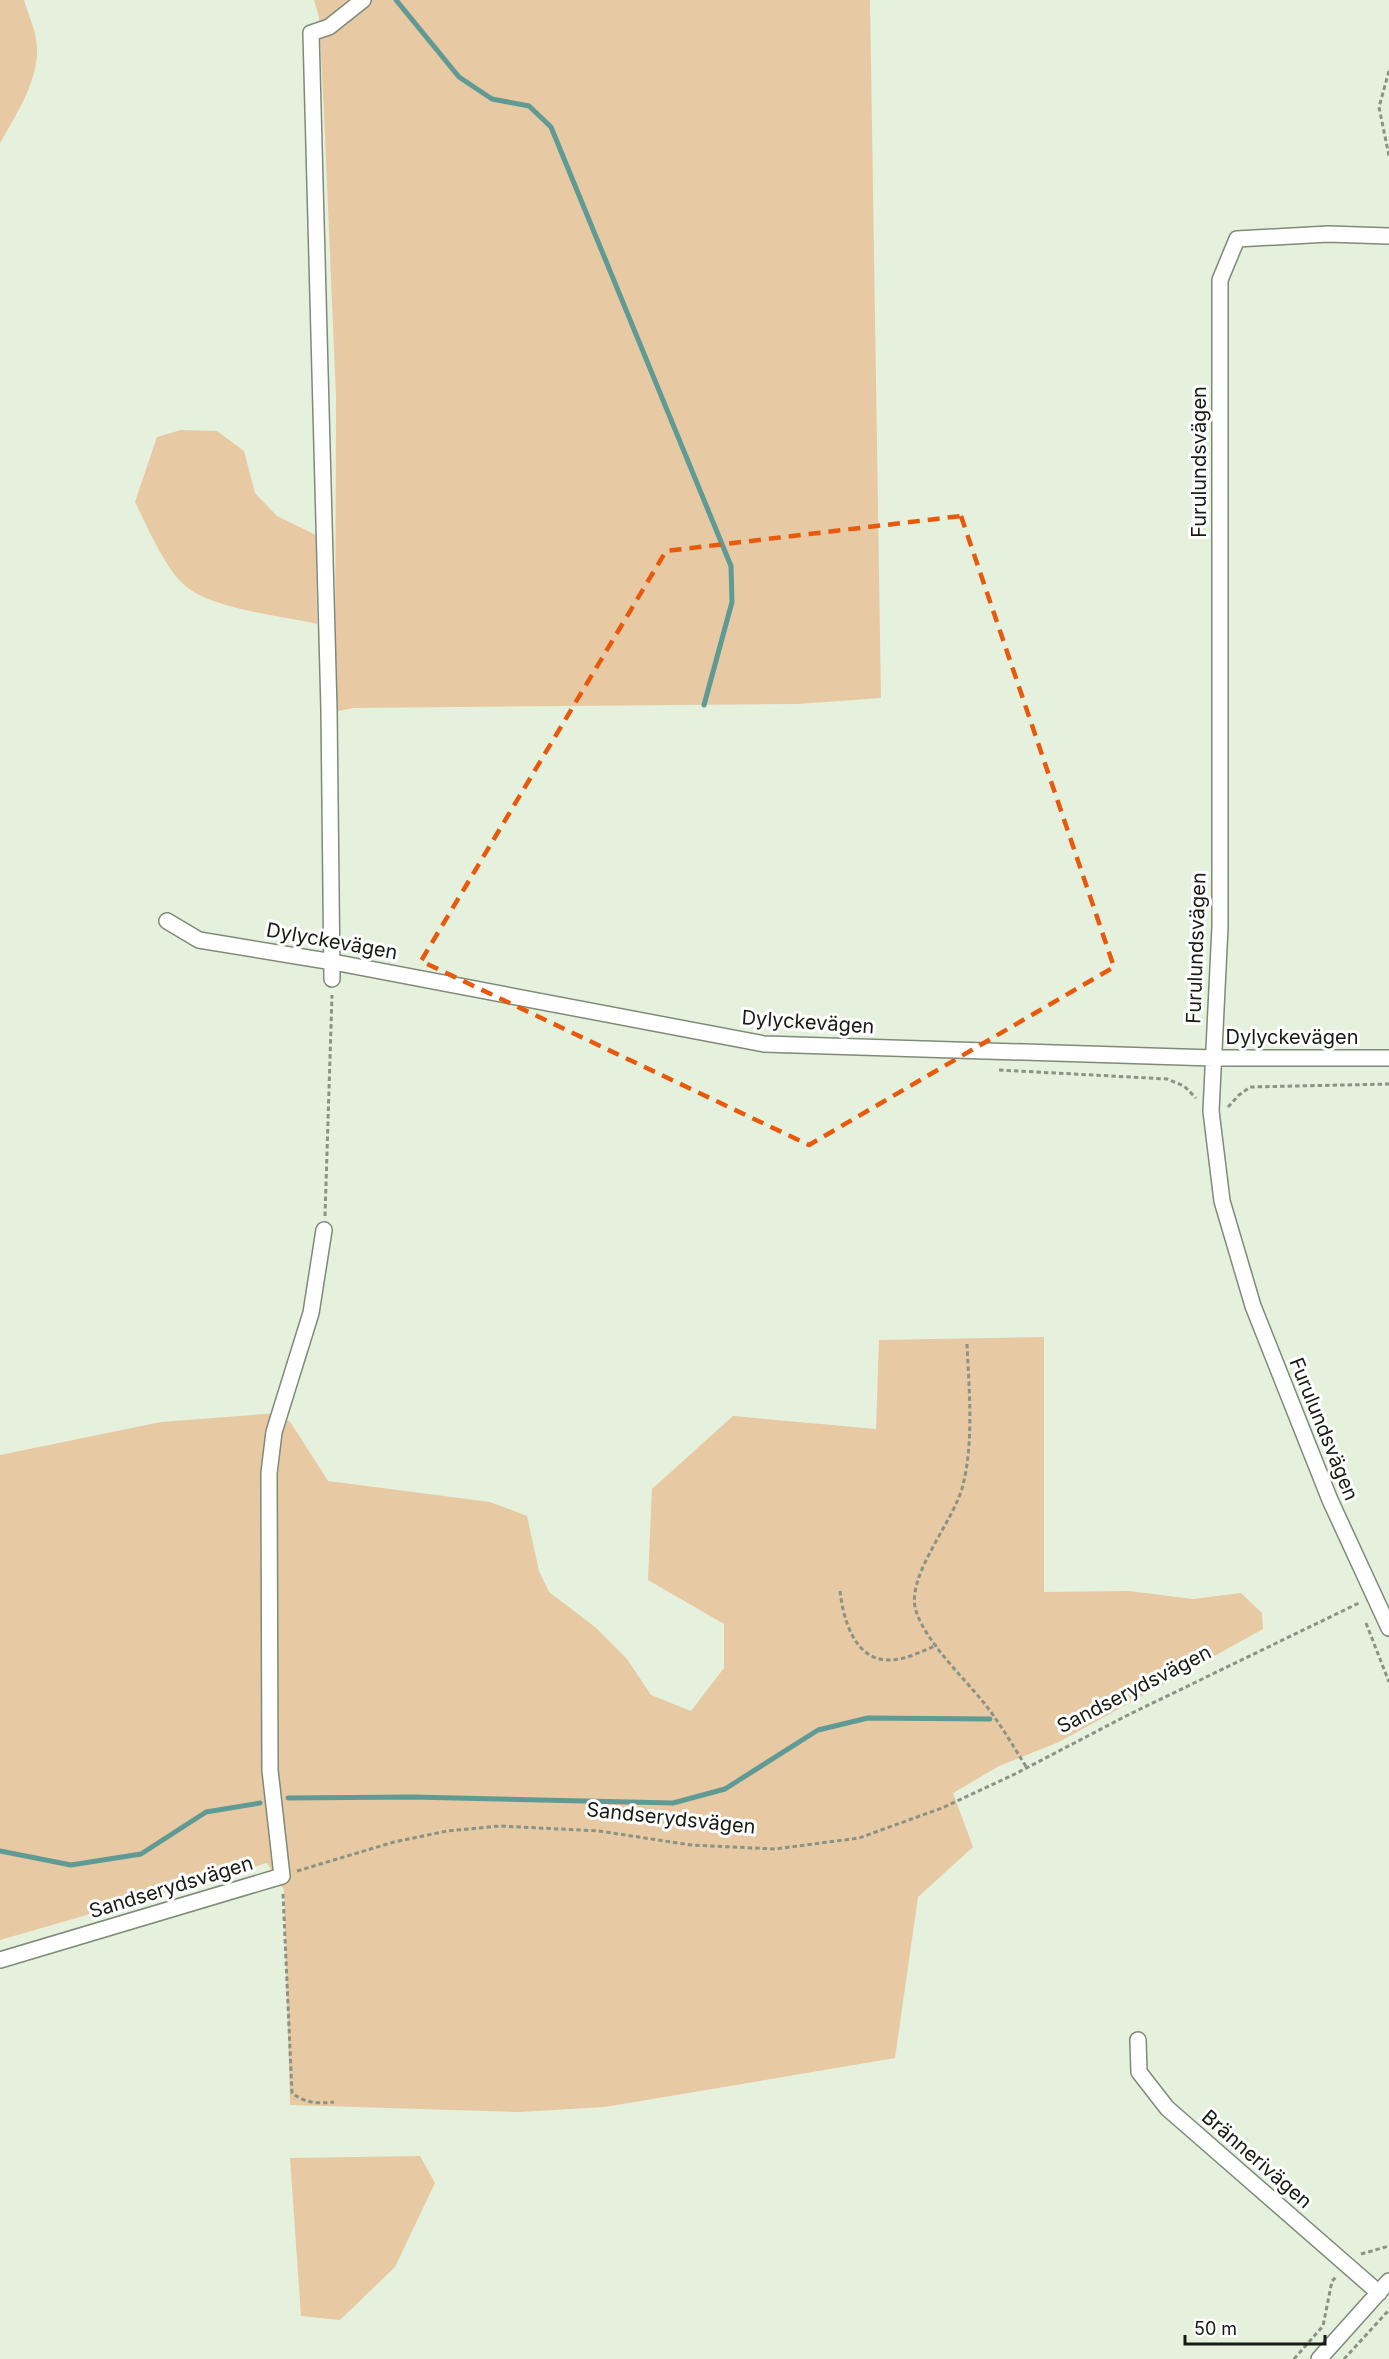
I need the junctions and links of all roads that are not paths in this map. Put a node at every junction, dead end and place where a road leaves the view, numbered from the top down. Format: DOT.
graph roads {
  1 [pos="363,0"];
  2 [pos="1389,236"];
  3 [pos="166,921"];
  4 [pos="333,962"];
  5 [pos="332,979"];
  6 [pos="1214,1058"];
  7 [pos="1389,1058"];
  8 [pos="324,1230"];
  9 [pos="1389,1628"];
  10 [pos="0,1960"];
  11 [pos="1138,2040"];
  12 [pos="1384,2287"];
  13 [pos="1319,2359"];
  1 -- 4 [label="street"];
  2 -- 6 [label="street, Furulundsvägen"];
  3 -- 4 [label="street, Dylyckevägen"];
  4 -- 5 [label="street"];
  4 -- 6 [label="street, Dylyckevägen"];
  6 -- 7 [label="street, Dylyckevägen"];
  6 -- 9 [label="street, Furulundsvägen"];
  8 -- 10 [label="street, Sandserydsvägen"];
  11 -- 12 [label="street, Brännerivägen"];
  12 -- 13 [label="street"];
}
